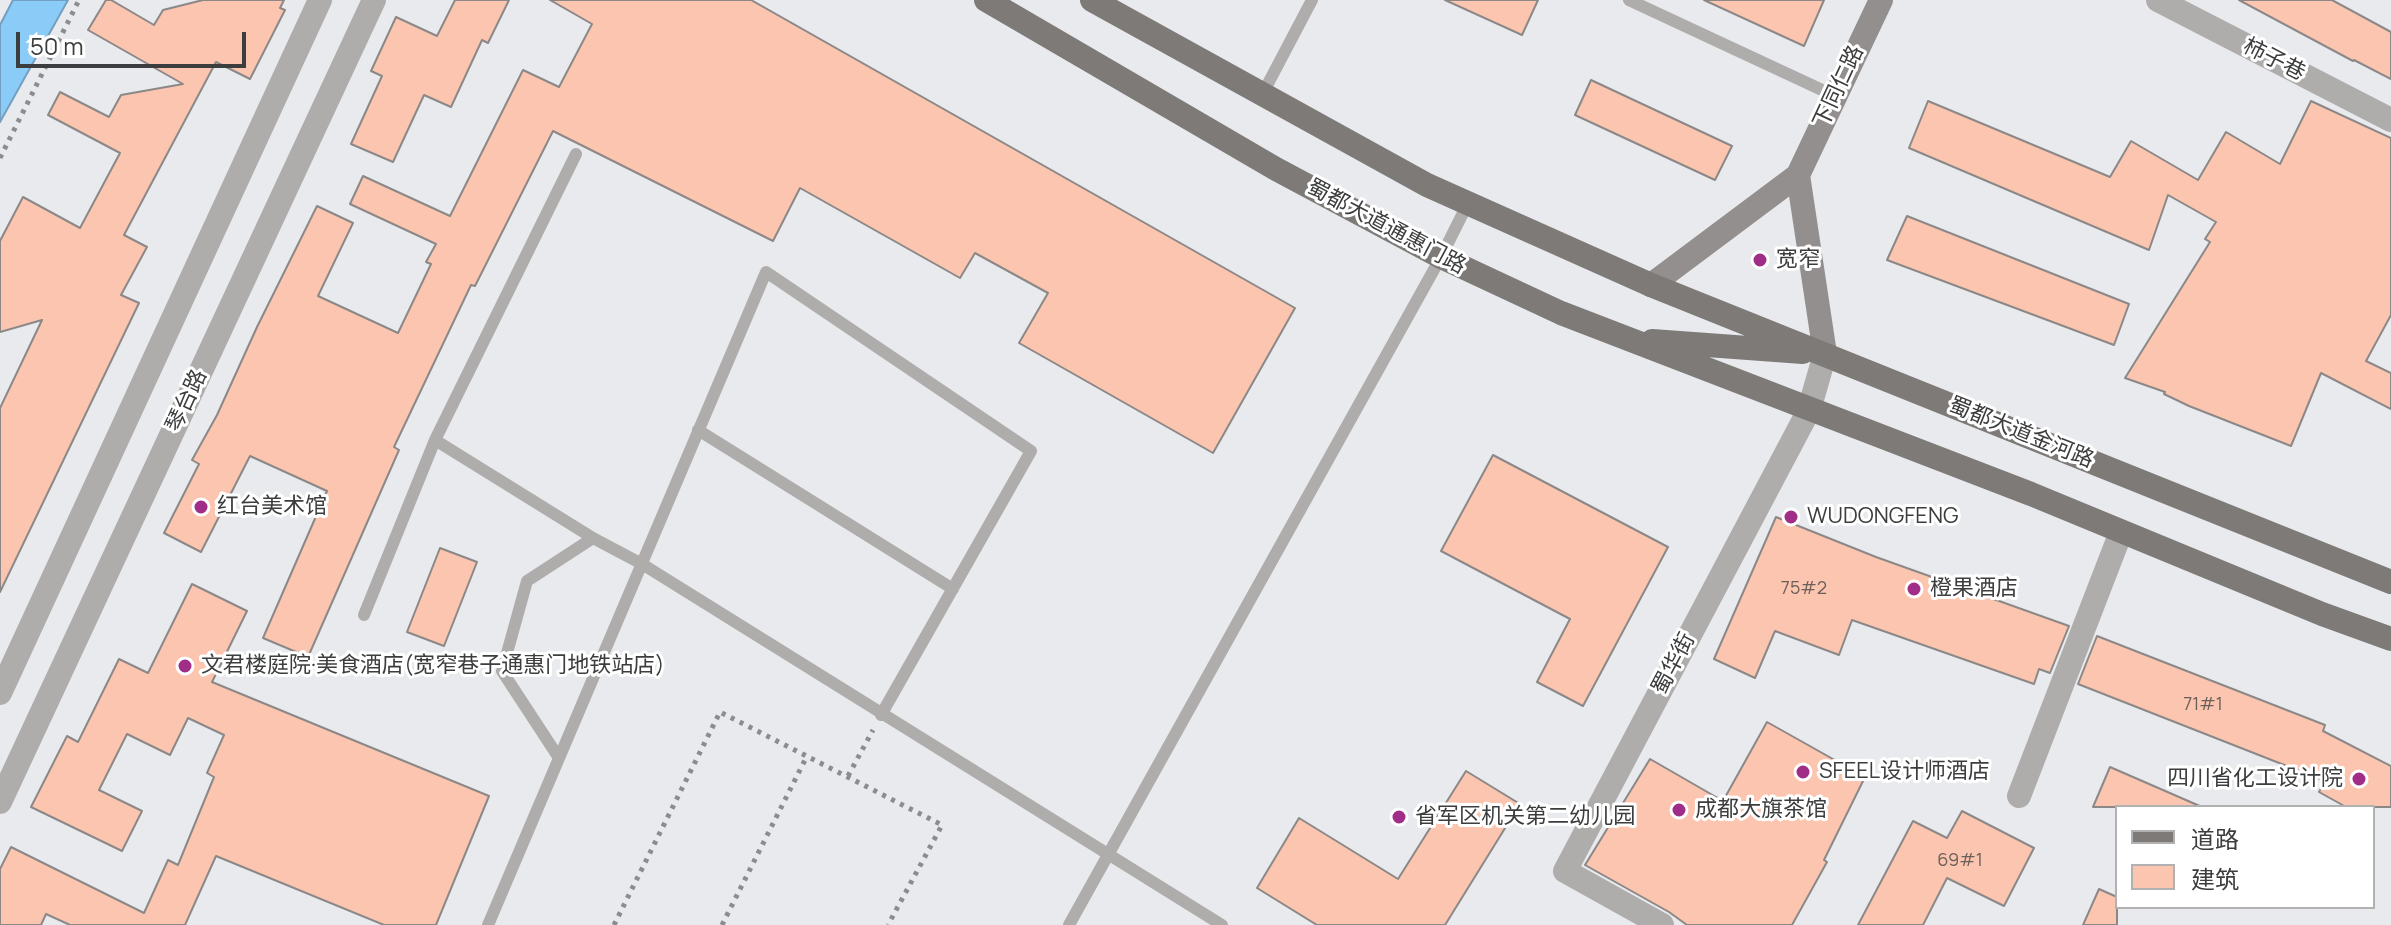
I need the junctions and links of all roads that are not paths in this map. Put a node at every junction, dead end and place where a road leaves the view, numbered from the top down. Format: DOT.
graph roads {
  1 [pos="320,0"];
  2 [pos="374,0"];
  3 [pos="986,0"];
  4 [pos="1092,0"];
  5 [pos="1312,0"];
  6 [pos="1629,0"];
  7 [pos="1881,0"];
  8 [pos="2158,0"];
  9 [pos="1262,95"];
  10 [pos="1835,96"];
  11 [pos="2391,120"];
  12 [pos="576,154"];
  13 [pos="1798,175"];
  14 [pos="1468,203"];
  15 [pos="1441,257"];
  16 [pos="1651,285"];
  17 [pos="1626,339"];
  18 [pos="1825,354"];
  19 [pos="1809,410"];
  20 [pos="698,430"];
  21 [pos="435,440"];
  22 [pos="2121,532"];
  23 [pos="593,538"];
  24 [pos="642,564"];
  25 [pos="2391,582"];
  26 [pos="953,589"];
  27 [pos="364,615"];
  28 [pos="2391,639"];
  29 [pos="0,693"];
  30 [pos="881,715"];
  31 [pos="559,758"];
  32 [pos="2019,796"];
  33 [pos="0,802"];
  34 [pos="1109,855"];
  35 [pos="488,925"];
  36 [pos="1069,925"];
  37 [pos="1222,925"];
  38 [pos="1662,925"];
  1 -- 29 [label="street"];
  2 -- 33 [label="street, 琴台路"];
  3 -- 15 [label="main road, 蜀都大道通惠门路"];
  4 -- 9 [label="main road"];
  5 -- 9 [label="lane"];
  6 -- 10 [label="lane"];
  7 -- 10 [label="street, 下同仁路"];
  8 -- 11 [label="street, 柿子巷"];
  9 -- 14 [label="main road"];
  10 -- 13 [label="street, 下同仁路"];
  12 -- 21 [label="lane"];
  13 -- 16 [label="street, 下同仁路"];
  13 -- 18 [label="street"];
  14 -- 15 [label="lane"];
  14 -- 16 [label="main road"];
  15 -- 17 [label="main road, 蜀都大道通惠门路"];
  15 -- 34 [label="lane"];
  16 -- 18 [label="main road, 蜀都大道金河路"];
  17 -- 18 [label="main road"];
  17 -- 19 [label="main road, 蜀都大道通惠门路"];
  18 -- 19 [label="street, 蜀华街"];
  18 -- 25 [label="main road, 蜀都大道金河路"];
  19 -- 22 [label="main road"];
  19 -- 38 [label="street, 蜀华街"];
  20 -- 24 [label="lane"];
  20 -- 26 [label="lane"];
  20 -- 26 [label="lane"];
  21 -- 23 [label="lane"];
  21 -- 27 [label="lane"];
  22 -- 28 [label="main road"];
  22 -- 32 [label="street"];
  23 -- 24 [label="lane"];
  23 -- 31 [label="lane"];
  24 -- 30 [label="lane"];
  24 -- 31 [label="lane"];
  26 -- 30 [label="lane"];
  30 -- 34 [label="lane"];
  31 -- 35 [label="lane"];
  34 -- 36 [label="lane"];
  34 -- 37 [label="lane"];
}
